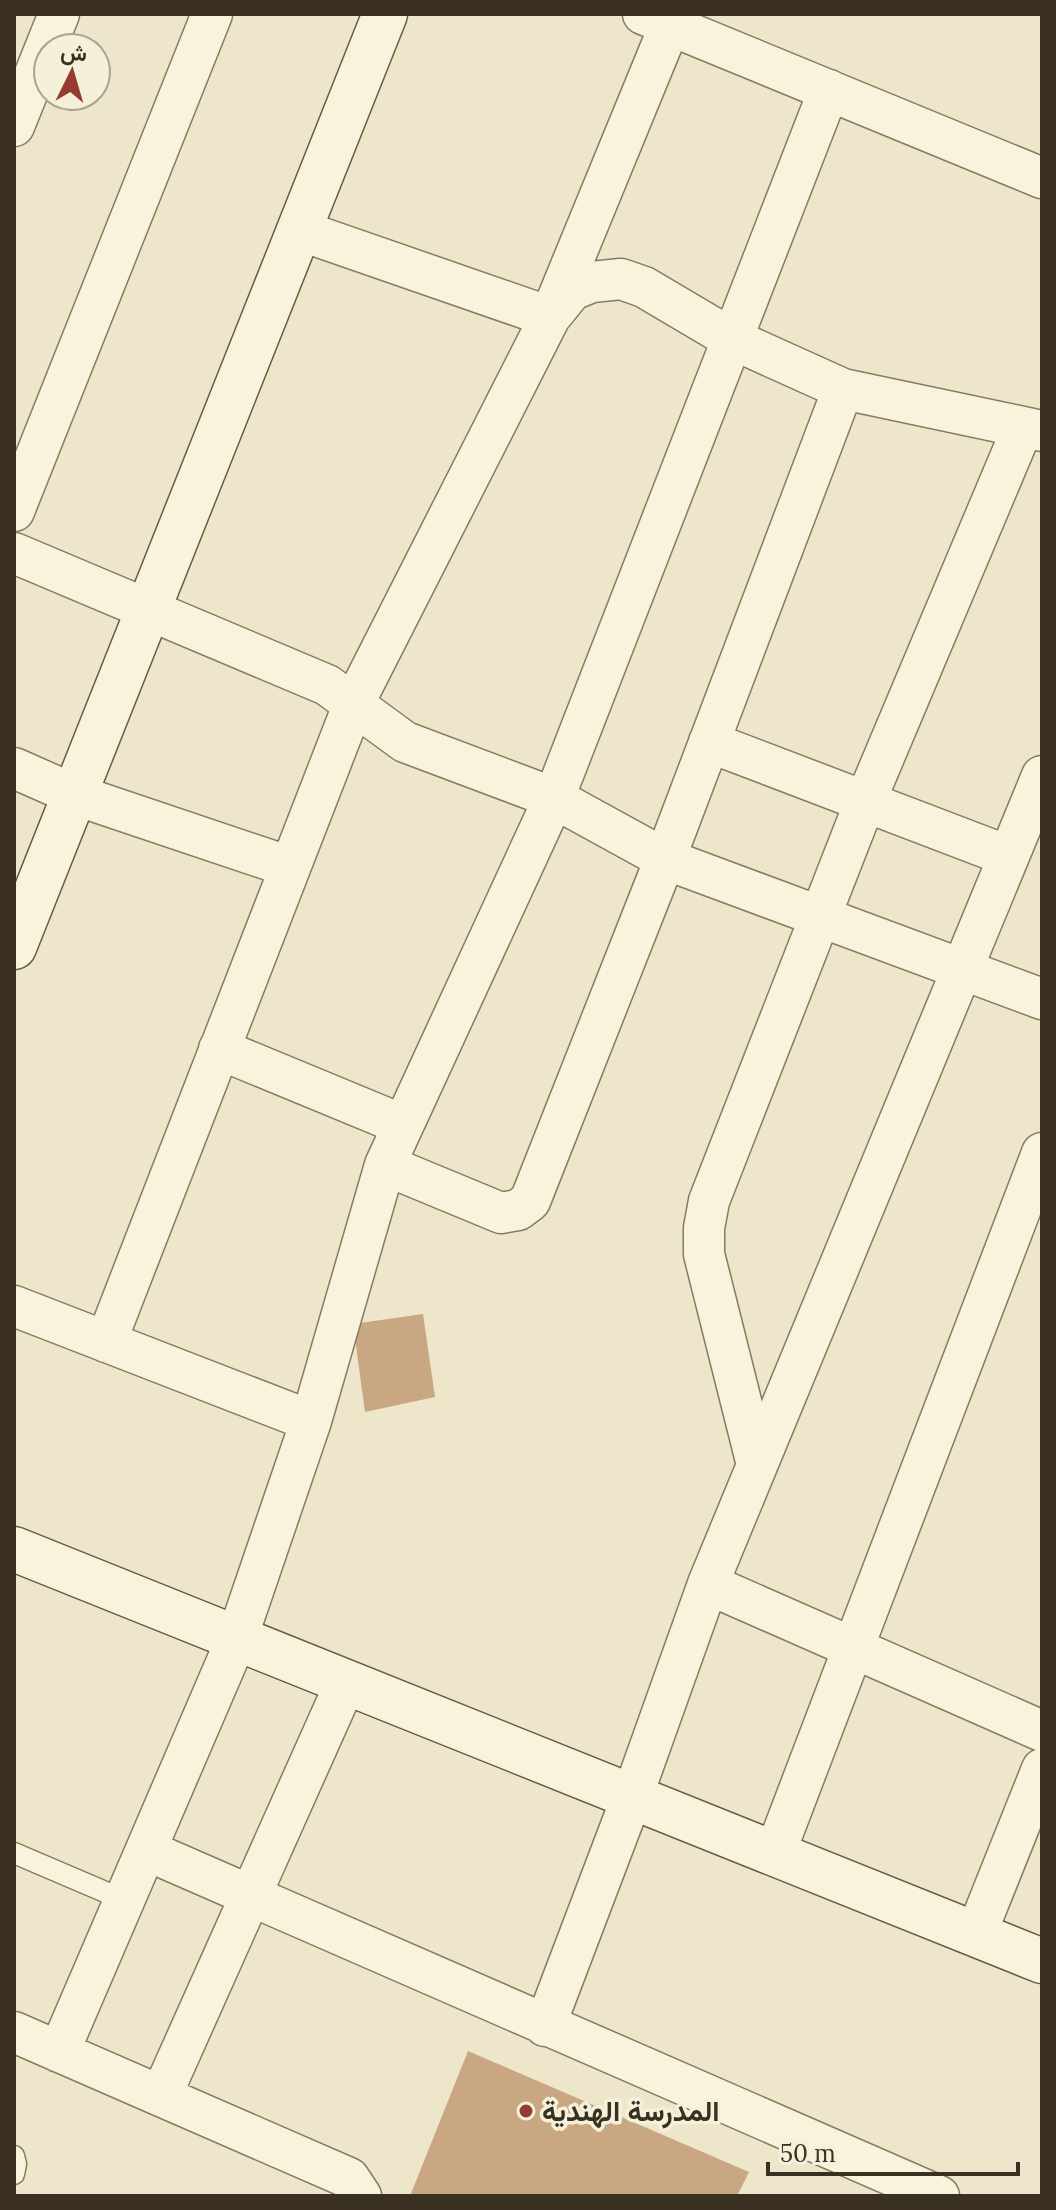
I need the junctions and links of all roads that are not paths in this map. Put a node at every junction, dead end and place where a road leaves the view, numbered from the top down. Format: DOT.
graph roads {
  1 [pos="59,14"];
  2 [pos="212,14"];
  3 [pos="385,14"];
  4 [pos="656,19"];
  5 [pos="829,90"];
  6 [pos="14,126"];
  7 [pos="1042,178"];
  8 [pos="299,230"];
  9 [pos="550,317"];
  10 [pos="732,339"];
  11 [pos="843,389"];
  12 [pos="1032,429"];
  13 [pos="14,511"];
  14 [pos="14,553"];
  15 [pos="149,609"];
  16 [pos="354,703"];
  17 [pos="709,742"];
  18 [pos="14,768"];
  19 [pos="1042,776"];
  20 [pos="73,794"];
  21 [pos="554,798"];
  22 [pos="865,802"];
  23 [pos="1008,856"];
  24 [pos="665,859"];
  25 [pos="290,867"];
  26 [pos="821,917"];
  27 [pos="14,947"];
  28 [pos="962,969"];
  29 [pos="1042,999"];
  30 [pos="219,1049"];
  31 [pos="403,1125"];
  32 [pos="1042,1153"];
  33 [pos="385,1165"];
  34 [pos="14,1306"];
  35 [pos="106,1342"];
  36 [pos="311,1421"];
  37 [pos="757,1465"];
  38 [pos="14,1549"];
  39 [pos="708,1584"];
  40 [pos="237,1638"];
  41 [pos="853,1648"];
  42 [pos="346,1682"];
  43 [pos="1042,1731"];
  44 [pos="1042,1769"];
  45 [pos="632,1797"];
  46 [pos="146,1850"];
  47 [pos="14,1853"];
  48 [pos="775,1853"];
  49 [pos="250,1896"];
  50 [pos="124,1900"];
  51 [pos="976,1934"];
  52 [pos="1042,1961"];
  53 [pos="545,2026"];
  54 [pos="14,2032"];
  55 [pos="59,2052"];
  56 [pos="161,2096"];
  57 [pos="14,2156"];
  58 [pos="14,2174"];
  59 [pos="361,2196"];
  60 [pos="939,2196"];
  1 -- 6 [label="street"];
  2 -- 13 [label="street"];
  3 -- 8 [label="street"];
  4 -- 5 [label="street"];
  4 -- 9 [label="street"];
  5 -- 7 [label="street"];
  5 -- 10 [label="street"];
  8 -- 9 [label="street"];
  8 -- 15 [label="street"];
  9 -- 10 [label="street"];
  9 -- 16 [label="street"];
  10 -- 11 [label="street"];
  10 -- 21 [label="street"];
  11 -- 12 [label="street"];
  11 -- 17 [label="street"];
  12 -- 22 [label="street"];
  14 -- 15 [label="street"];
  15 -- 16 [label="street"];
  15 -- 20 [label="street"];
  16 -- 21 [label="street"];
  16 -- 25 [label="street"];
  17 -- 22 [label="street"];
  17 -- 24 [label="street"];
  18 -- 20 [label="street"];
  19 -- 23 [label="street"];
  20 -- 25 [label="street"];
  20 -- 27 [label="street"];
  21 -- 24 [label="street"];
  21 -- 31 [label="street"];
  22 -- 23 [label="street"];
  22 -- 26 [label="street"];
  23 -- 28 [label="street"];
  24 -- 26 [label="street"];
  24 -- 33 [label="street"];
  25 -- 30 [label="street"];
  26 -- 28 [label="street"];
  26 -- 37 [label="street"];
  28 -- 29 [label="street"];
  28 -- 37 [label="street"];
  30 -- 31 [label="street"];
  30 -- 35 [label="street"];
  31 -- 33 [label="street"];
  32 -- 41 [label="street"];
  33 -- 36 [label="street"];
  34 -- 35 [label="street"];
  35 -- 36 [label="street"];
  36 -- 40 [label="street"];
  37 -- 39 [label="street"];
  38 -- 40 [label="street"];
  39 -- 41 [label="street"];
  39 -- 45 [label="street"];
  40 -- 42 [label="street"];
  40 -- 46 [label="street"];
  41 -- 43 [label="street"];
  41 -- 48 [label="street"];
  42 -- 45 [label="street"];
  42 -- 49 [label="street"];
  44 -- 51 [label="street"];
  45 -- 48 [label="street"];
  45 -- 53 [label="street"];
  46 -- 49 [label="street"];
  46 -- 50 [label="street"];
  47 -- 50 [label="lane"];
  48 -- 51 [label="street"];
  49 -- 53 [label="street"];
  49 -- 56 [label="street"];
  50 -- 55 [label="street"];
  51 -- 52 [label="street"];
  53 -- 60 [label="street"];
  54 -- 55 [label="street"];
  55 -- 56 [label="street"];
  56 -- 59 [label="street"];
  57 -- 58 [label="lane"];
}
